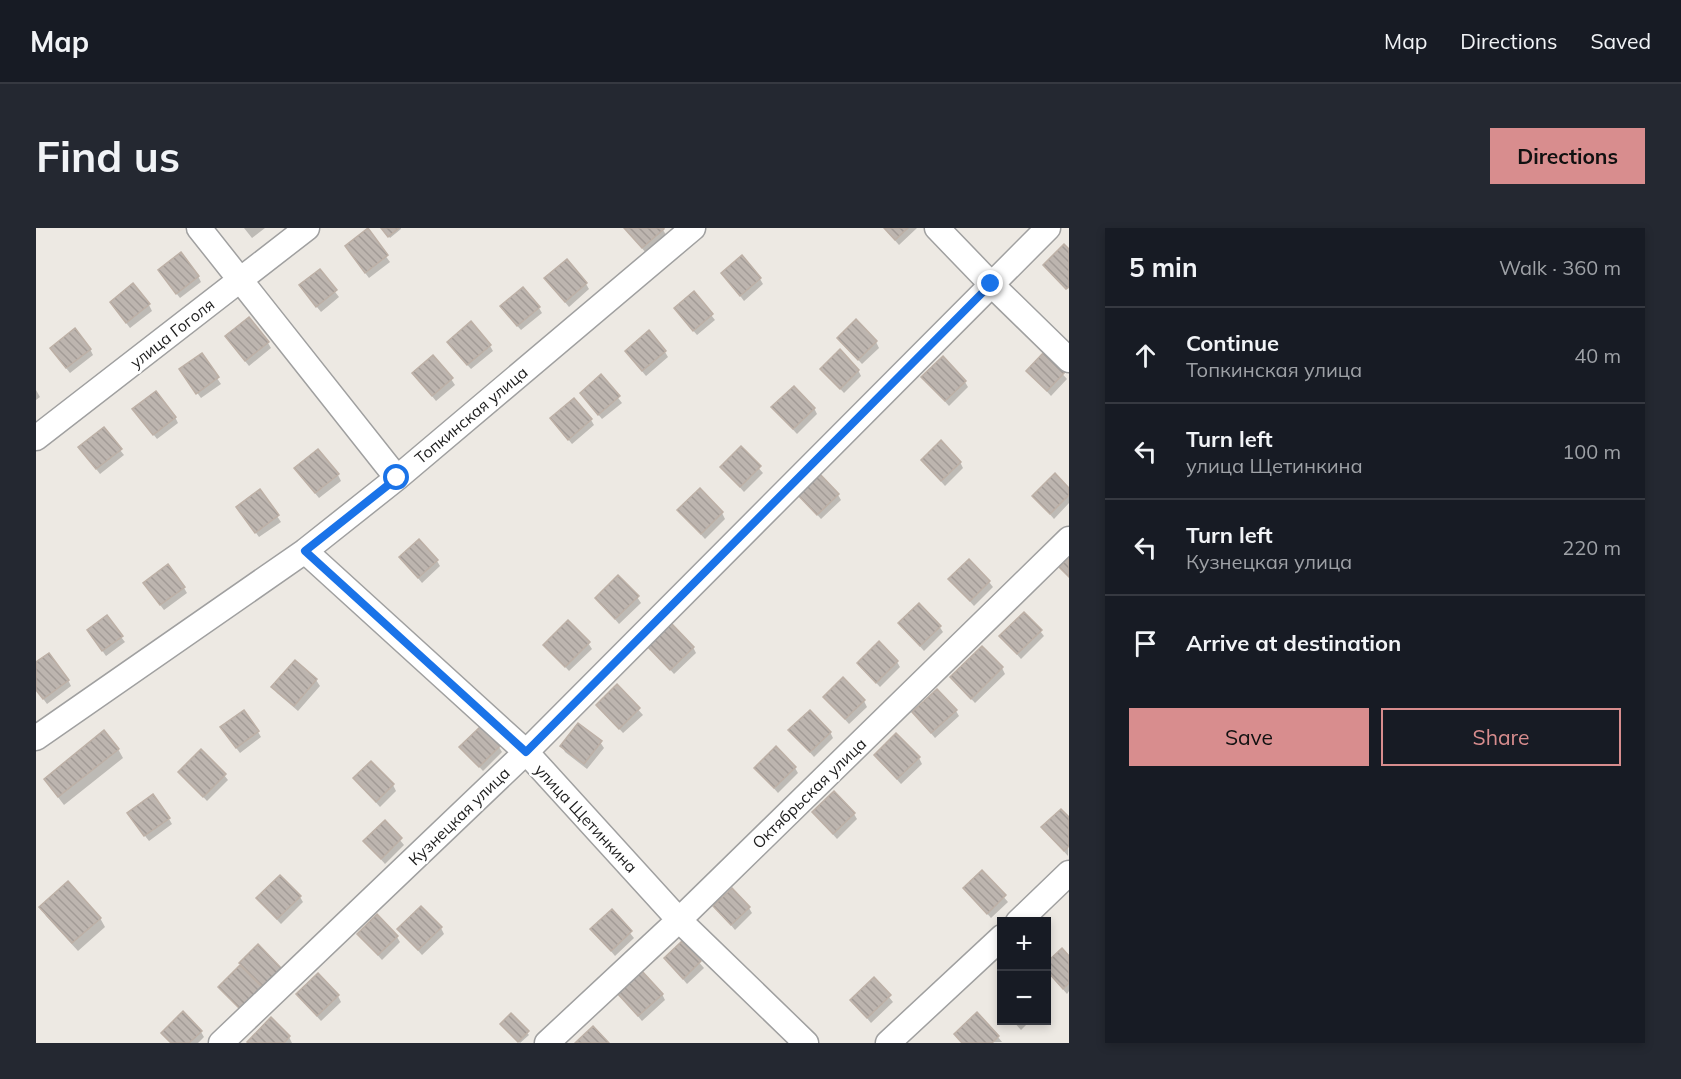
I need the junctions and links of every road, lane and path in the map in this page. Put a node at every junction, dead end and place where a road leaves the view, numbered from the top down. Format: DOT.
graph roads {
  1 [pos="199,228"];
  2 [pos="307,228"];
  3 [pos="693,228"];
  4 [pos="938,228"];
  5 [pos="1048,228"];
  6 [pos="240,281"];
  7 [pos="991,284"];
  8 [pos="1069,360"];
  9 [pos="36,438"];
  10 [pos="397,478"];
  11 [pos="1069,539"];
  12 [pos="305,551"];
  13 [pos="36,738"];
  14 [pos="526,752"];
  15 [pos="1069,873"];
  16 [pos="1022,917"];
  17 [pos="679,920"];
  18 [pos="997,942"];
  19 [pos="221,1043"];
  20 [pos="547,1043"];
  21 [pos="806,1043"];
  22 [pos="888,1043"];
  1 -- 6 [label="street"];
  2 -- 6 [label="street, улица Гоголя"];
  3 -- 10 [label="street, Топкинская улица"];
  4 -- 7 [label="street"];
  5 -- 7 [label="street, Кузнецкая улица"];
  6 -- 9 [label="street, улица Гоголя"];
  6 -- 10 [label="street"];
  7 -- 8 [label="street"];
  7 -- 14 [label="street, Кузнецкая улица"];
  10 -- 12 [label="street, Топкинская улица"];
  11 -- 17 [label="street, Октябрьская улица"];
  12 -- 13 [label="street, Топкинская улица"];
  12 -- 14 [label="street, улица Щетинкина"];
  14 -- 17 [label="street, улица Щетинкина"];
  14 -- 19 [label="street, Кузнецкая улица"];
  15 -- 16 [label="street"];
  17 -- 20 [label="street, Октябрьская улица"];
  17 -- 21 [label="street, улица Щетинкина"];
  18 -- 22 [label="street"];
}
